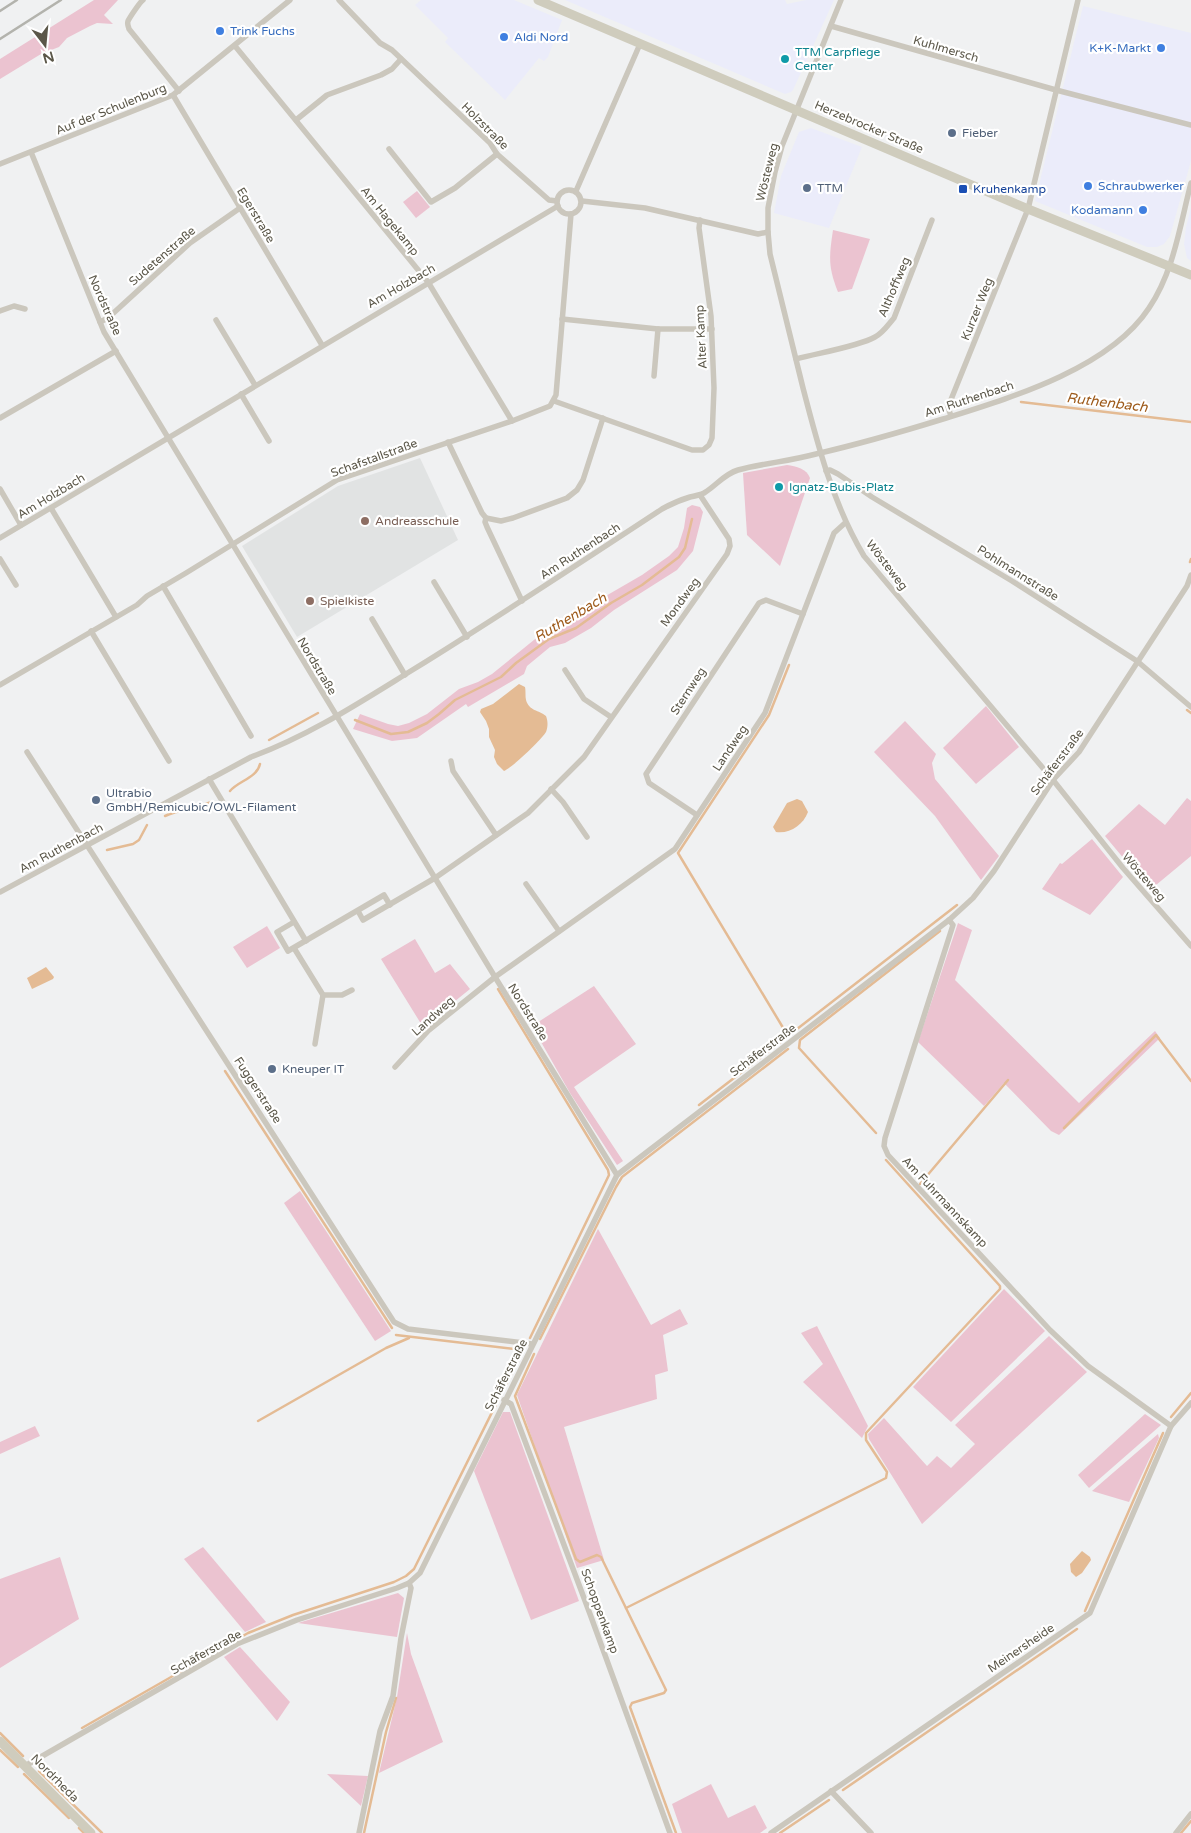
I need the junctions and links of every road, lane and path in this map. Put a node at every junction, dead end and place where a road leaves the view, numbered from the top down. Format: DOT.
graph roads {
  1 [pos="143,0"];
  2 [pos="290,0"];
  3 [pos="339,0"];
  4 [pos="538,0"];
  5 [pos="841,0"];
  6 [pos="1078,0"];
  7 [pos="830,26"];
  8 [pos="640,44"];
  9 [pos="235,46"];
  10 [pos="401,59"];
  11 [pos="1056,90"];
  12 [pos="180,91"];
  13 [pos="173,95"];
  14 [pos="797,110"];
  15 [pos="296,120"];
  16 [pos="1191,125"];
  17 [pos="389,149"];
  18 [pos="31,152"];
  19 [pos="497,154"];
  20 [pos="0,164"];
  21 [pos="1191,183"];
  22 [pos="576,191"];
  23 [pos="582,201"];
  24 [pos="558,203"];
  25 [pos="240,208"];
  26 [pos="1028,208"];
  27 [pos="571,214"];
  28 [pos="700,220"];
  29 [pos="932,220"];
  30 [pos="768,232"];
  31 [pos="1169,266"];
  32 [pos="1191,275"];
  33 [pos="428,282"];
  34 [pos="25,309"];
  35 [pos="0,311"];
  36 [pos="562,319"];
  37 [pos="216,320"];
  38 [pos="100,322"];
  39 [pos="658,329"];
  40 [pos="712,329"];
  41 [pos="322,344"];
  42 [pos="116,351"];
  43 [pos="796,358"];
  44 [pos="654,376"];
  45 [pos="254,385"];
  46 [pos="241,394"];
  47 [pos="554,400"];
  48 [pos="951,416"];
  49 [pos="0,418"];
  50 [pos="603,418"];
  51 [pos="512,421"];
  52 [pos="168,438"];
  53 [pos="269,441"];
  54 [pos="448,442"];
  55 [pos="820,453"];
  56 [pos="826,471"];
  57 [pos="0,489"];
  58 [pos="700,495"];
  59 [pos="51,508"];
  60 [pos="486,518"];
  61 [pos="845,523"];
  62 [pos="21,525"];
  63 [pos="0,538"];
  64 [pos="232,544"];
  65 [pos="0,559"];
  66 [pos="1191,575"];
  67 [pos="434,582"];
  68 [pos="16,585"];
  69 [pos="163,586"];
  70 [pos="1189,586"];
  71 [pos="522,601"];
  72 [pos="803,614"];
  73 [pos="116,617"];
  74 [pos="372,619"];
  75 [pos="92,632"];
  76 [pos="467,636"];
  77 [pos="1137,661"];
  78 [pos="565,670"];
  79 [pos="405,675"];
  80 [pos="0,685"];
  81 [pos="1191,707"];
  82 [pos="336,716"];
  83 [pos="611,718"];
  84 [pos="251,736"];
  85 [pos="27,752"];
  86 [pos="451,760"];
  87 [pos="169,761"];
  88 [pos="209,779"];
  89 [pos="1053,780"];
  90 [pos="551,789"];
  91 [pos="698,815"];
  92 [pos="496,835"];
  93 [pos="587,837"];
  94 [pos="88,845"];
  95 [pos="435,878"];
  96 [pos="526,884"];
  97 [pos="0,892"];
  98 [pos="390,905"];
  99 [pos="358,911"];
  100 [pos="949,920"];
  101 [pos="294,922"];
  102 [pos="559,931"];
  103 [pos="306,941"];
  104 [pos="1191,946"];
  105 [pos="294,948"];
  106 [pos="495,977"];
  107 [pos="352,990"];
  108 [pos="323,995"];
  109 [pos="315,1044"];
  110 [pos="395,1067"];
  111 [pos="616,1175"];
  112 [pos="532,1344"];
  113 [pos="504,1400"];
  114 [pos="1191,1402"];
  115 [pos="1171,1426"];
  116 [pos="409,1583"];
  117 [pos="0,1741"];
  118 [pos="26,1766"];
  119 [pos="831,1791"];
  120 [pos="1191,1814"];
  121 [pos="91,1833"];
  122 [pos="359,1833"];
  123 [pos="670,1833"];
  124 [pos="771,1833"];
  125 [pos="871,1833"];
  126 [pos="1176,1833"];
  1 -- 12 [label="street"];
  2 -- 9 [label="street, Auf der Schulenburg"];
  3 -- 10 [label="street, Holzstraße"];
  4 -- 8 [label="main road, Herzebrocker Straße"];
  5 -- 7 [label="street, Wösteweg"];
  6 -- 11 [label="street"];
  7 -- 11 [label="street, Kuhlmersch"];
  7 -- 14 [label="street, Wösteweg"];
  8 -- 14 [label="main road, Herzebrocker Straße"];
  8 -- 22 [label="street"];
  9 -- 12 [label="street, Auf der Schulenburg"];
  9 -- 15 [label="street, Am Hagekamp"];
  10 -- 15 [label="street"];
  10 -- 19 [label="street, Holzstraße"];
  11 -- 16 [label="street, Kuhlmersch"];
  11 -- 26 [label="street"];
  12 -- 13 [label="street, Auf der Schulenburg"];
  13 -- 18 [label="street, Auf der Schulenburg"];
  13 -- 25 [label="street, Egerstraße"];
  14 -- 26 [label="main road, Herzebrocker Straße"];
  14 -- 30 [label="street, Wösteweg"];
  15 -- 33 [label="street, Am Hagekamp"];
  17 -- 19 [label="street"];
  18 -- 20 [label="street, Auf der Schulenburg"];
  18 -- 38 [label="street, Nordstraße"];
  19 -- 24 [label="street, Holzstraße"];
  21 -- 31 [label="street, Am Ruthenbach"];
  22 -- 23 [label="street"];
  22 -- 24 [label="street"];
  23 -- 27 [label="street"];
  23 -- 28 [label="street"];
  24 -- 27 [label="street"];
  24 -- 33 [label="street, Am Holzbach"];
  25 -- 38 [label="street, Sudetenstraße"];
  25 -- 41 [label="street, Egerstraße"];
  26 -- 31 [label="main road, Herzebrocker Straße"];
  26 -- 48 [label="street, Kurzer Weg"];
  27 -- 36 [label="street"];
  28 -- 30 [label="street"];
  28 -- 40 [label="street, Alter Kamp"];
  29 -- 43 [label="street, Althoffweg"];
  30 -- 43 [label="street, Wösteweg"];
  31 -- 32 [label="main road, Herzebrocker Straße"];
  31 -- 48 [label="street, Am Ruthenbach"];
  33 -- 41 [label="street, Am Holzbach"];
  33 -- 51 [label="street, Am Hagekamp"];
  34 -- 35 [label="street"];
  36 -- 39 [label="street"];
  36 -- 47 [label="street"];
  37 -- 45 [label="street"];
  38 -- 42 [label="street, Nordstraße"];
  39 -- 40 [label="street"];
  39 -- 44 [label="street"];
  40 -- 50 [label="street, Alter Kamp"];
  41 -- 45 [label="street, Am Holzbach"];
  42 -- 49 [label="street"];
  42 -- 52 [label="street, Nordstraße"];
  43 -- 55 [label="street, Wösteweg"];
  45 -- 46 [label="street, Am Holzbach"];
  46 -- 52 [label="street, Am Holzbach"];
  46 -- 53 [label="street"];
  47 -- 50 [label="street"];
  47 -- 51 [label="street, Schafstallstraße"];
  48 -- 55 [label="street, Am Ruthenbach"];
  50 -- 60 [label="street"];
  51 -- 54 [label="street, Schafstallstraße"];
  52 -- 59 [label="street, Am Holzbach"];
  52 -- 64 [label="street, Nordstraße"];
  54 -- 60 [label="street"];
  54 -- 64 [label="street, Schafstallstraße"];
  55 -- 56 [label="street, Wösteweg"];
  55 -- 58 [label="street, Am Ruthenbach"];
  56 -- 61 [label="street, Wösteweg"];
  56 -- 77 [label="street, Pohlmannstraße"];
  57 -- 62 [label="street"];
  58 -- 71 [label="street, Am Ruthenbach"];
  58 -- 83 [label="street, Mondweg"];
  59 -- 62 [label="street, Am Holzbach"];
  59 -- 73 [label="street"];
  60 -- 71 [label="street"];
  61 -- 72 [label="street, Landweg"];
  61 -- 89 [label="street, Wösteweg"];
  62 -- 63 [label="street, Am Holzbach"];
  64 -- 69 [label="street, Schafstallstraße"];
  64 -- 82 [label="street, Nordstraße"];
  65 -- 68 [label="street"];
  66 -- 70 [label="street, Schäferstraße"];
  67 -- 76 [label="street"];
  69 -- 73 [label="street, Schafstallstraße"];
  69 -- 84 [label="street"];
  70 -- 77 [label="street, Schäferstraße"];
  71 -- 76 [label="street, Am Ruthenbach"];
  72 -- 91 [label="street, Landweg"];
  72 -- 91 [label="street, Sternweg"];
  73 -- 75 [label="street, Schafstallstraße"];
  74 -- 79 [label="street"];
  75 -- 80 [label="street, Schafstallstraße"];
  75 -- 87 [label="street"];
  76 -- 79 [label="street, Am Ruthenbach"];
  77 -- 81 [label="street, Pohlmannstraße"];
  77 -- 89 [label="street, Schäferstraße"];
  78 -- 83 [label="street"];
  79 -- 82 [label="street, Am Ruthenbach"];
  82 -- 88 [label="street, Am Ruthenbach"];
  82 -- 95 [label="street, Nordstraße"];
  83 -- 90 [label="street, Mondweg"];
  85 -- 94 [label="street, Fuggerstraße"];
  86 -- 92 [label="street"];
  88 -- 94 [label="street, Am Ruthenbach"];
  88 -- 101 [label="street"];
  89 -- 100 [label="street, Schäferstraße"];
  89 -- 104 [label="street, Wösteweg"];
  90 -- 92 [label="street, Mondweg"];
  90 -- 93 [label="street"];
  91 -- 102 [label="street, Landweg"];
  92 -- 95 [label="street, Mondweg"];
  94 -- 97 [label="street, Am Ruthenbach"];
  94 -- 112 [label="street, Fuggerstraße"];
  95 -- 98 [label="street, Mondweg"];
  95 -- 106 [label="street, Nordstraße"];
  96 -- 102 [label="street"];
  98 -- 99 [label="street, Mondweg"];
  98 -- 99 [label="street"];
  99 -- 103 [label="street"];
  100 -- 111 [label="street, Schäferstraße"];
  100 -- 115 [label="street, Am Fuhrmannskamp"];
  101 -- 103 [label="street"];
  101 -- 105 [label="street"];
  102 -- 106 [label="street, Landweg"];
  103 -- 105 [label="street"];
  105 -- 108 [label="street"];
  106 -- 110 [label="street, Landweg"];
  106 -- 111 [label="street, Nordstraße"];
  107 -- 108 [label="street"];
  108 -- 109 [label="street"];
  111 -- 112 [label="street, Schäferstraße"];
  112 -- 113 [label="street, Schäferstraße"];
  113 -- 116 [label="street, Schäferstraße"];
  113 -- 123 [label="street, Schoppenkamp"];
  114 -- 115 [label="street, Meinersheide"];
  115 -- 119 [label="street, Meinersheide"];
  116 -- 118 [label="street, Schäferstraße"];
  116 -- 122 [label="street"];
  117 -- 118 [label="main road, Nordrheda"];
  118 -- 121 [label="main road, Nordrheda"];
  119 -- 124 [label="street, Meinersheide"];
  119 -- 125 [label="street"];
  120 -- 126 [label="street"];
}
